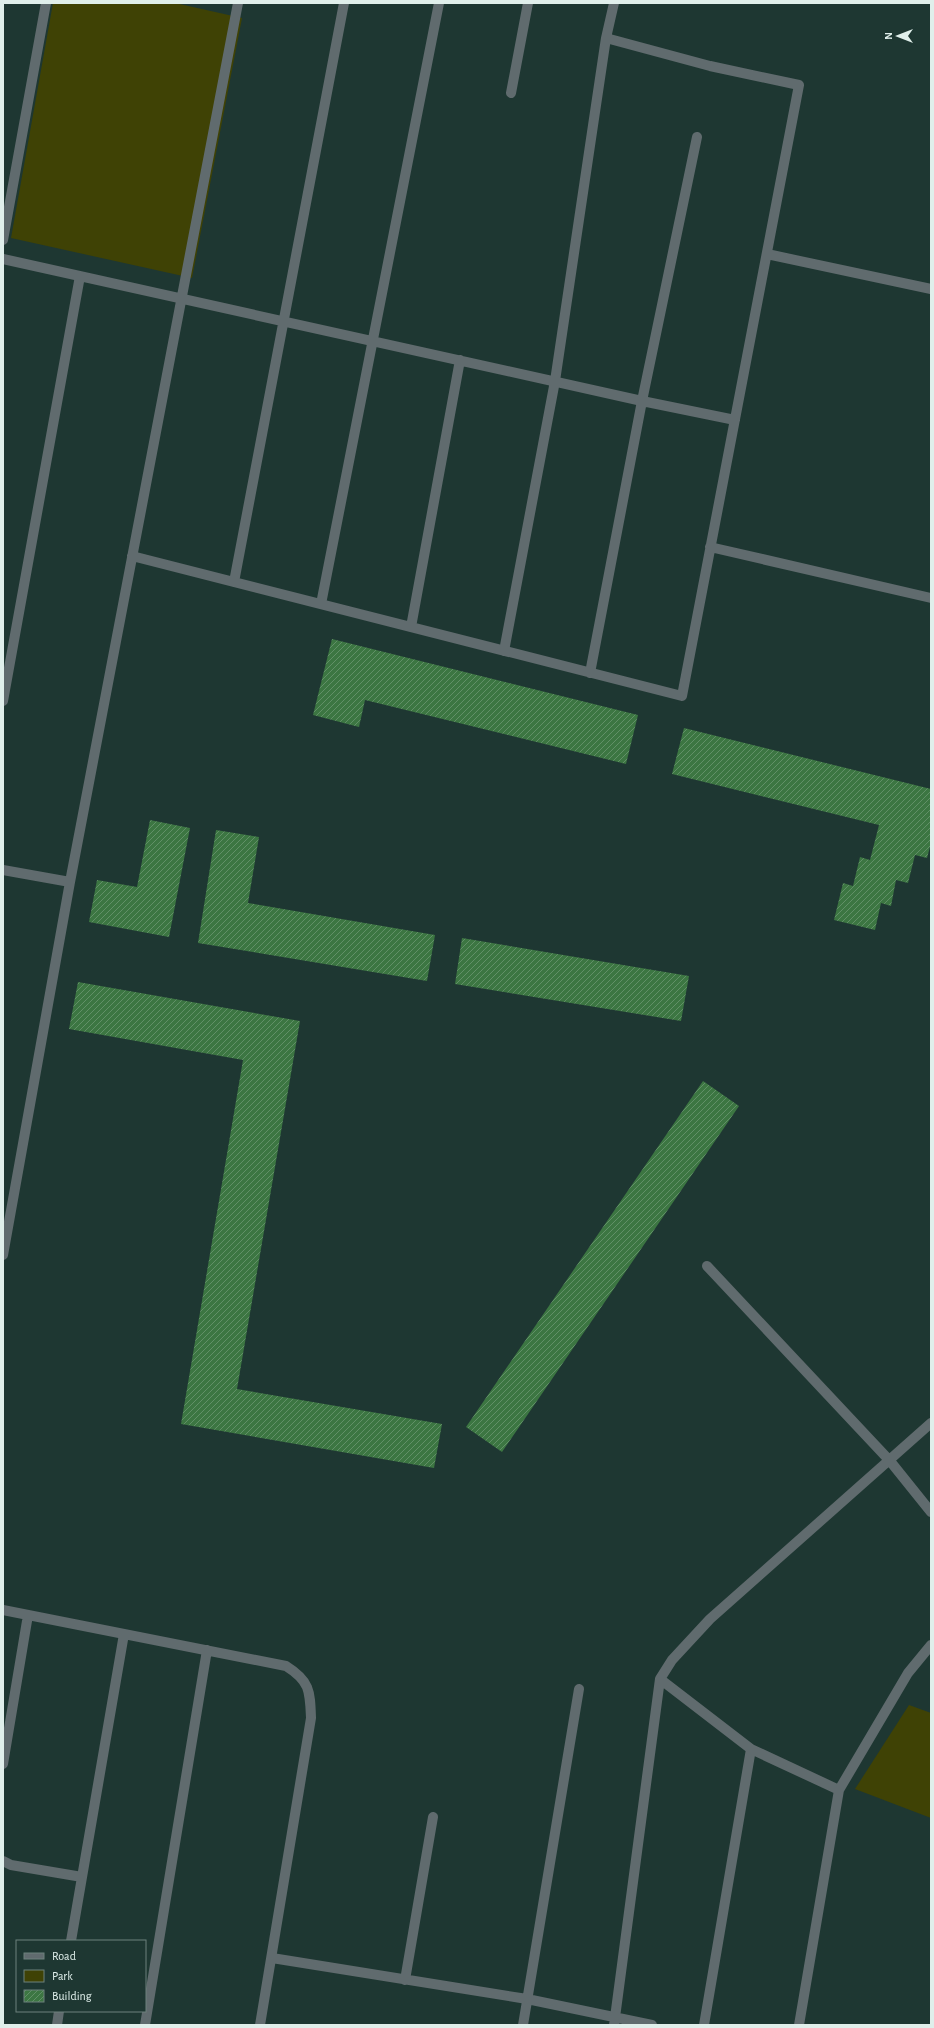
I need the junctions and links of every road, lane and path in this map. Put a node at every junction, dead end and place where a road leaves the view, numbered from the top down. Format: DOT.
graph roads {
  1 [pos="46,3"];
  2 [pos="238,3"];
  3 [pos="344,3"];
  4 [pos="439,3"];
  5 [pos="528,3"];
  6 [pos="614,3"];
  7 [pos="606,38"];
  8 [pos="511,93"];
  9 [pos="697,137"];
  10 [pos="3,240"];
  11 [pos="767,254"];
  12 [pos="3,259"];
  13 [pos="80,276"];
  14 [pos="931,289"];
  15 [pos="181,298"];
  16 [pos="283,321"];
  17 [pos="372,340"];
  18 [pos="460,360"];
  19 [pos="555,381"];
  20 [pos="642,401"];
  21 [pos="735,420"];
  22 [pos="710,546"];
  23 [pos="132,556"];
  24 [pos="234,582"];
  25 [pos="931,598"];
  26 [pos="320,604"];
  27 [pos="411,627"];
  28 [pos="504,650"];
  29 [pos="590,673"];
  30 [pos="3,700"];
  31 [pos="3,870"];
  32 [pos="70,882"];
  33 [pos="3,1255"];
  34 [pos="707,1266"];
  35 [pos="931,1423"];
  36 [pos="890,1460"];
  37 [pos="931,1512"];
  38 [pos="3,1610"];
  39 [pos="28,1615"];
  40 [pos="124,1634"];
  41 [pos="931,1645"];
  42 [pos="207,1650"];
  43 [pos="660,1679"];
  44 [pos="579,1689"];
  45 [pos="751,1749"];
  46 [pos="3,1764"];
  47 [pos="839,1790"];
  48 [pos="433,1817"];
  49 [pos="3,1862"];
  50 [pos="82,1877"];
  51 [pos="71,1940"];
  52 [pos="272,1958"];
  53 [pos="405,1980"];
  54 [pos="527,1999"];
  55 [pos="59,2012"];
  56 [pos="614,2021"];
  57 [pos="57,2025"];
  58 [pos="145,2025"];
  59 [pos="260,2025"];
  60 [pos="522,2025"];
  61 [pos="652,2025"];
  62 [pos="704,2025"];
  63 [pos="799,2025"];
  1 -- 10 [label="street"];
  2 -- 15 [label="street"];
  3 -- 16 [label="street"];
  4 -- 17 [label="street"];
  5 -- 8 [label="street"];
  6 -- 7 [label="street"];
  7 -- 11 [label="street"];
  7 -- 19 [label="street"];
  9 -- 20 [label="street"];
  11 -- 14 [label="street"];
  11 -- 21 [label="street"];
  12 -- 13 [label="street"];
  13 -- 15 [label="street"];
  13 -- 30 [label="street"];
  15 -- 16 [label="street"];
  15 -- 23 [label="street"];
  16 -- 17 [label="street"];
  16 -- 24 [label="street"];
  17 -- 18 [label="street"];
  17 -- 26 [label="street"];
  18 -- 19 [label="street"];
  18 -- 27 [label="street"];
  19 -- 20 [label="street"];
  19 -- 28 [label="street"];
  20 -- 21 [label="street"];
  20 -- 29 [label="street"];
  21 -- 22 [label="street"];
  22 -- 25 [label="street"];
  22 -- 29 [label="street"];
  23 -- 24 [label="street"];
  23 -- 32 [label="street"];
  24 -- 26 [label="street"];
  26 -- 27 [label="street"];
  27 -- 28 [label="street"];
  28 -- 29 [label="street"];
  31 -- 32 [label="street"];
  32 -- 33 [label="street"];
  34 -- 36 [label="street"];
  35 -- 36 [label="street"];
  36 -- 37 [label="street"];
  36 -- 43 [label="street"];
  38 -- 39 [label="street"];
  39 -- 40 [label="street"];
  39 -- 46 [label="street"];
  40 -- 42 [label="street"];
  40 -- 50 [label="street"];
  41 -- 47 [label="street"];
  42 -- 52 [label="street"];
  42 -- 58 [label="street"];
  43 -- 45 [label="street"];
  43 -- 56 [label="street"];
  44 -- 54 [label="street"];
  45 -- 47 [label="street"];
  45 -- 62 [label="street"];
  47 -- 63 [label="street"];
  48 -- 53 [label="street"];
  49 -- 50 [label="street"];
  50 -- 51 [label="street"];
  52 -- 53 [label="street"];
  52 -- 59 [label="street"];
  53 -- 54 [label="street"];
  54 -- 56 [label="street"];
  54 -- 60 [label="street"];
  55 -- 57 [label="street"];
  56 -- 61 [label="street"];
}
